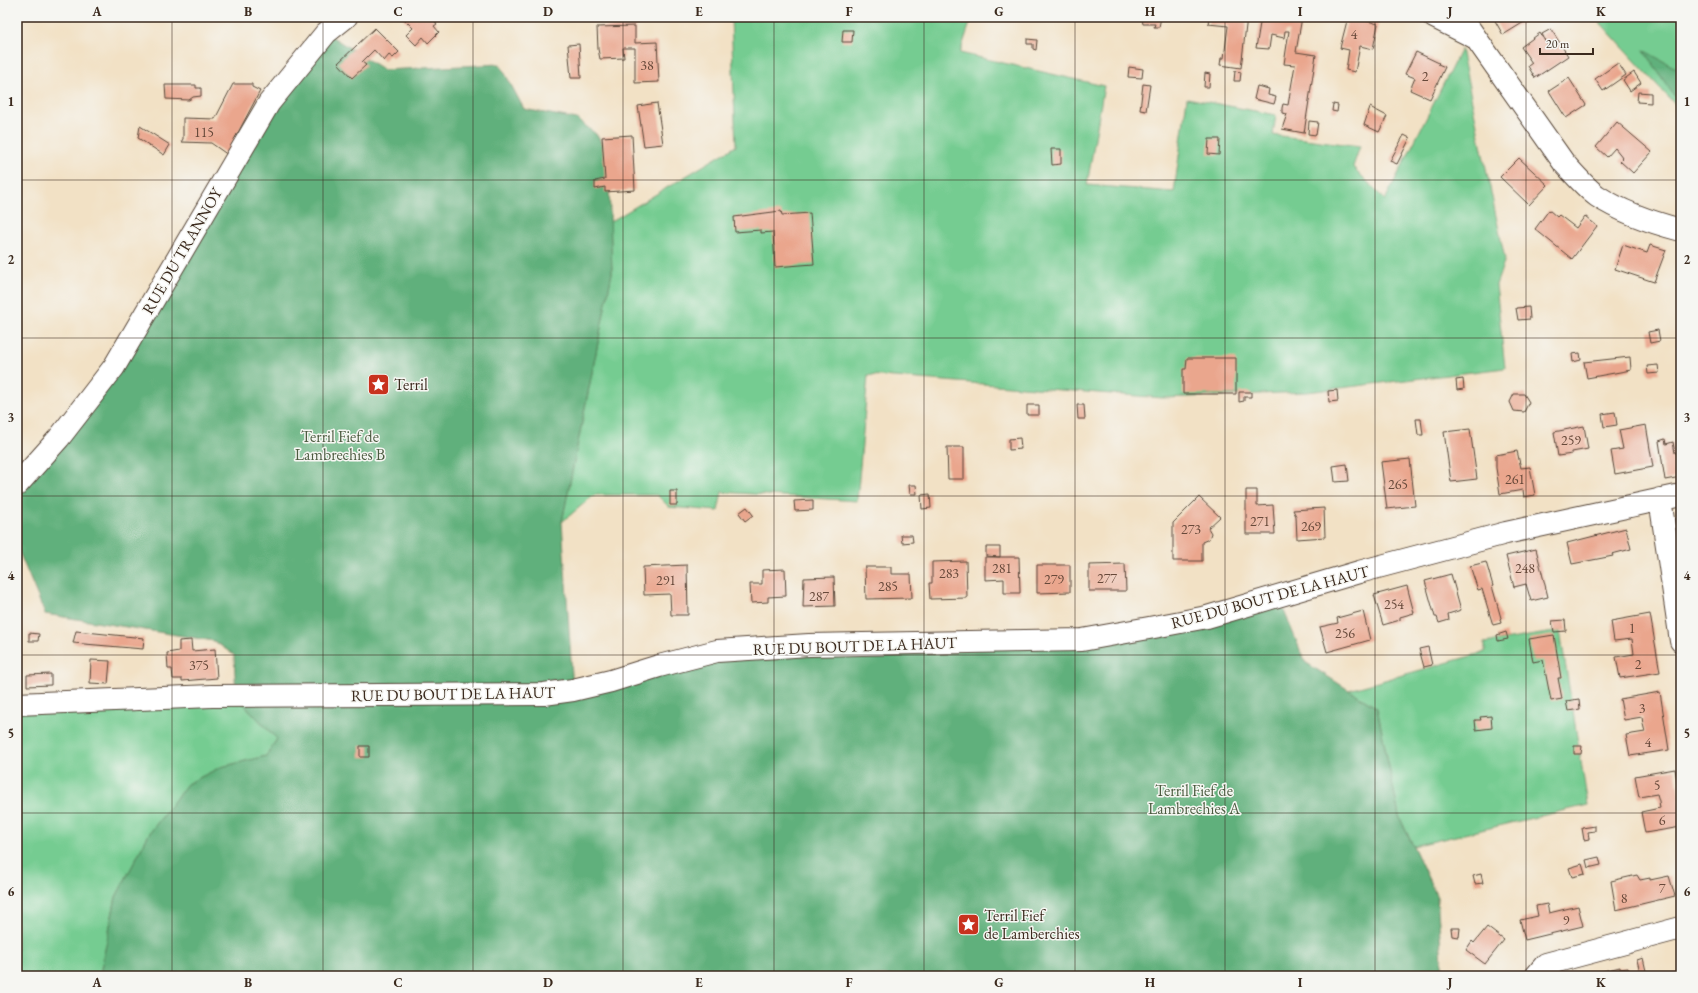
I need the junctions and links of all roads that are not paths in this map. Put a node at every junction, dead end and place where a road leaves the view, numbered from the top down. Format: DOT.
graph roads {
  1 [pos="346,17"];
  2 [pos="1434,17"];
  3 [pos="1461,17"];
  4 [pos="1475,37"];
  5 [pos="1681,230"];
  6 [pos="17,485"];
  7 [pos="1681,495"];
  8 [pos="1660,499"];
  9 [pos="1681,641"];
  10 [pos="17,704"];
  11 [pos="1681,928"];
  12 [pos="1536,976"];
  1 -- 6 [label="street, RUE DU TRANNOY"];
  2 -- 4 [label="street"];
  3 -- 4 [label="street"];
  4 -- 5 [label="street"];
  7 -- 8 [label="street, RUE DU BOUT DE LA HAUT"];
  8 -- 9 [label="street"];
  8 -- 10 [label="street, RUE DU BOUT DE LA HAUT"];
  11 -- 12 [label="street"];
}
